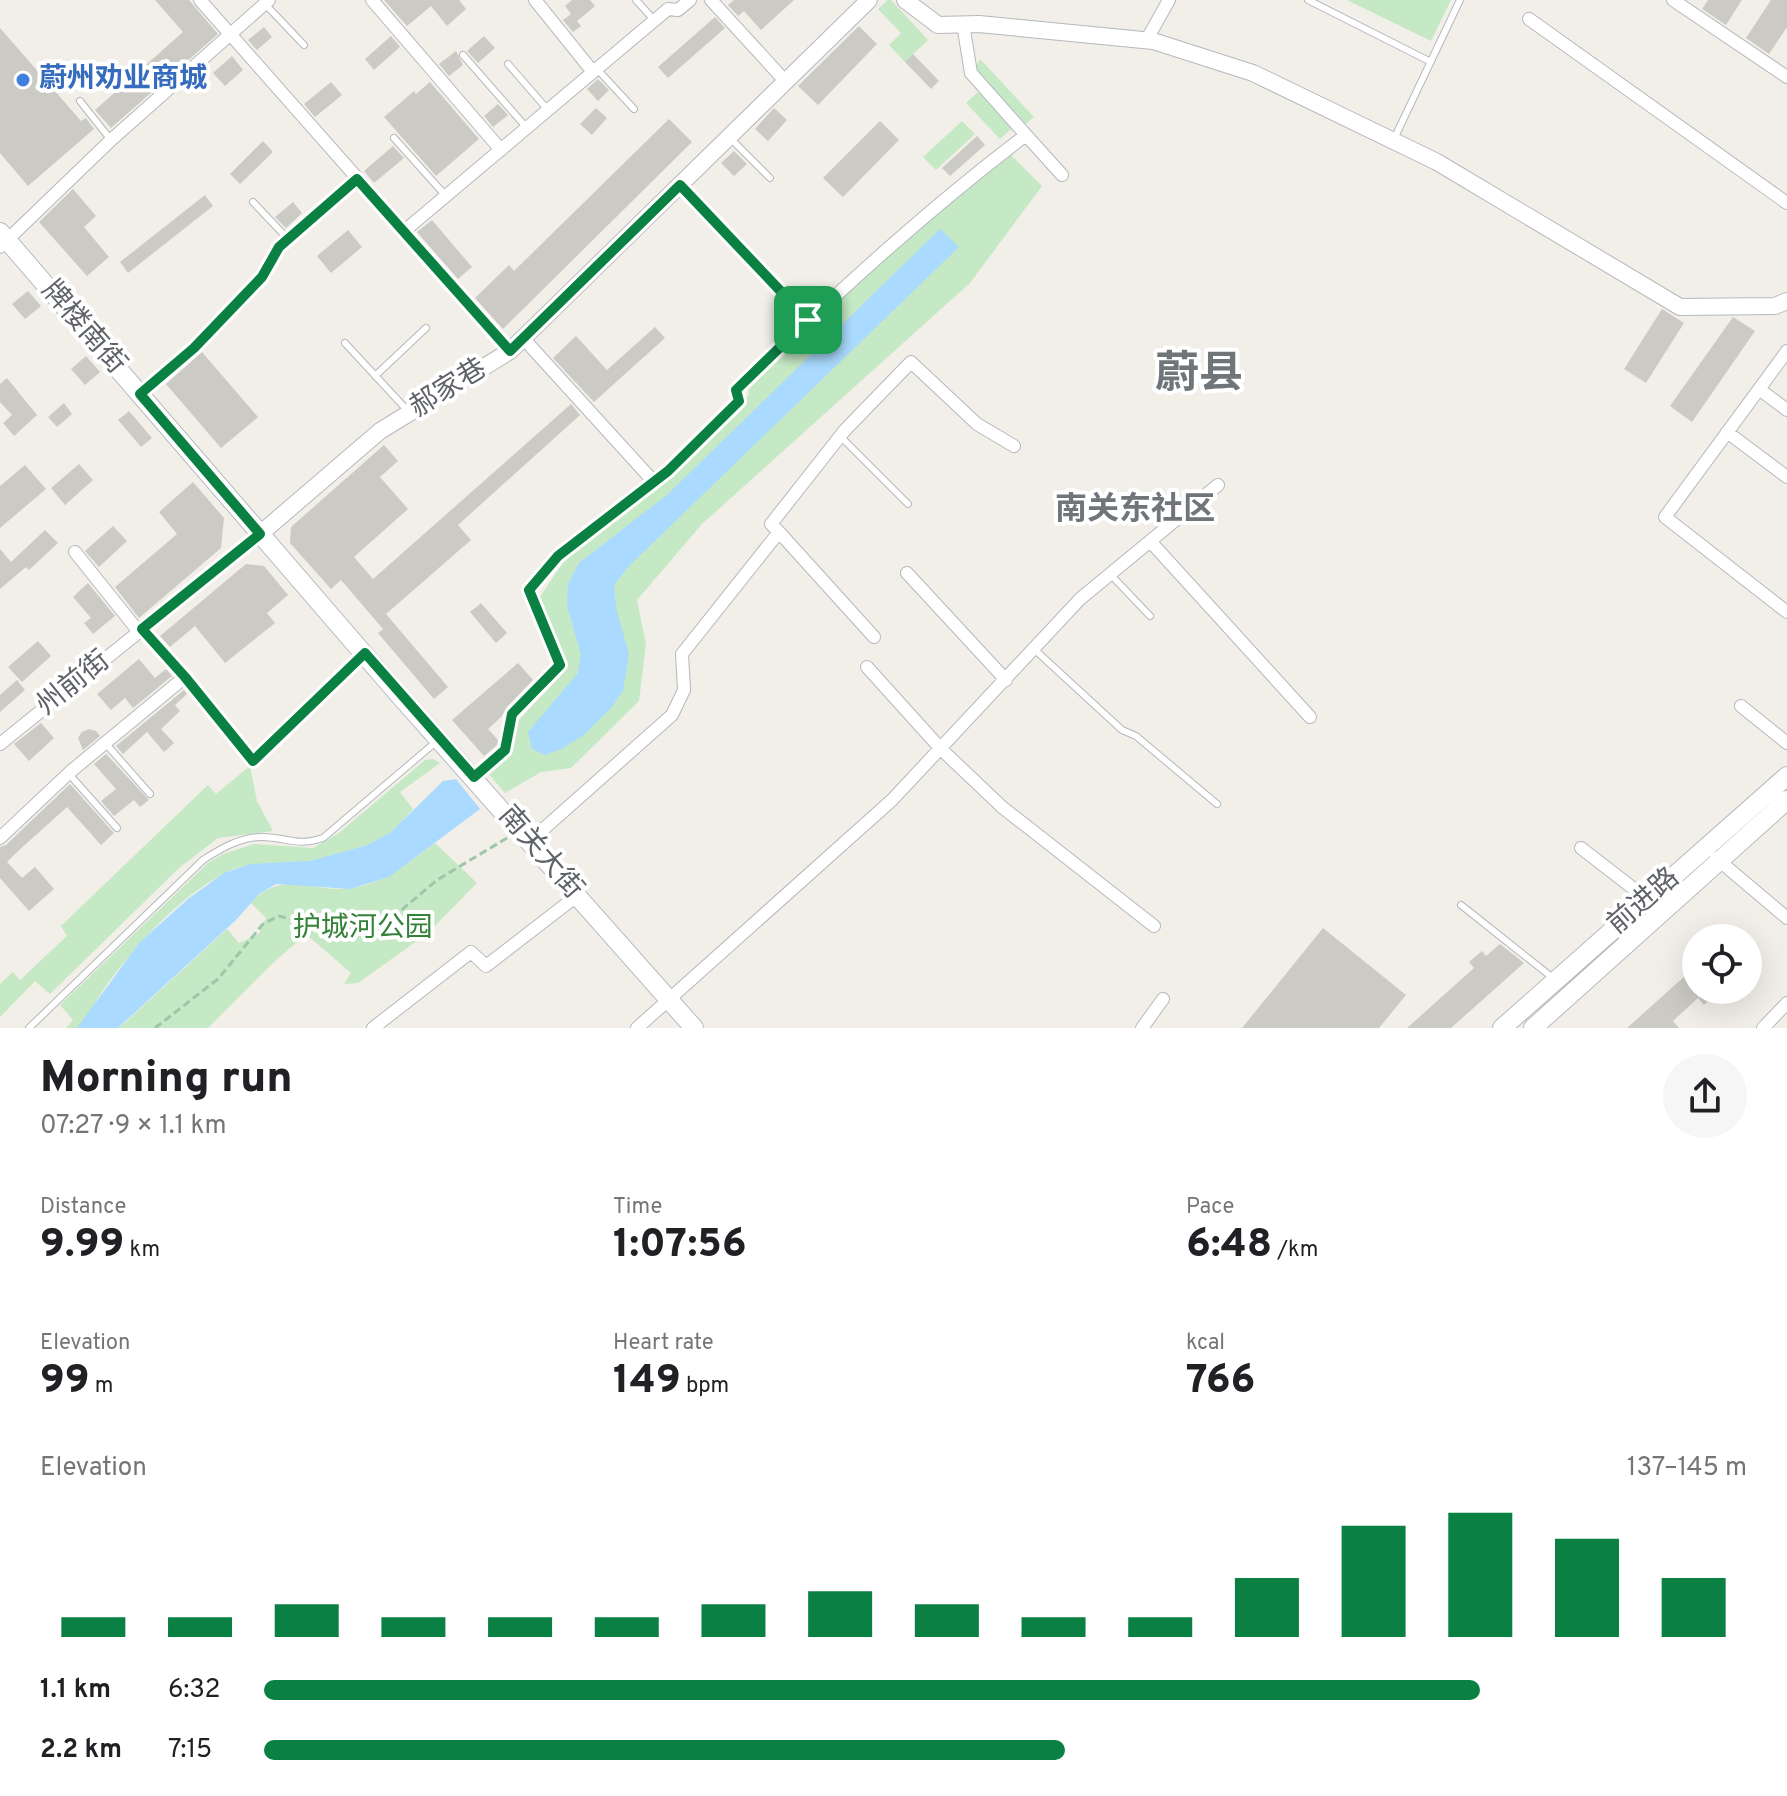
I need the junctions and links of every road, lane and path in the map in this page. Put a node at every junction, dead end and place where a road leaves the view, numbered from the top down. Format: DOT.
graph roads {
  1 [pos="200,0"];
  2 [pos="372,0"];
  3 [pos="535,0"];
  4 [pos="636,0"];
  5 [pos="690,0"];
  6 [pos="711,0"];
  7 [pos="869,0"];
  8 [pos="905,0"];
  9 [pos="1169,0"];
  10 [pos="1308,0"];
  11 [pos="1460,0"];
  12 [pos="1673,0"];
  13 [pos="267,2"];
  14 [pos="1529,19"];
  15 [pos="655,21"];
  16 [pos="963,24"];
  17 [pos="231,34"];
  18 [pos="1146,41"];
  19 [pos="304,45"];
  20 [pos="463,55"];
  21 [pos="1431,62"];
  22 [pos="508,64"];
  23 [pos="595,71"];
  24 [pos="1787,77"];
  25 [pos="786,82"];
  26 [pos="80,101"];
  27 [pos="634,109"];
  28 [pos="548,110"];
  29 [pos="527,128"];
  30 [pos="1026,135"];
  31 [pos="729,137"];
  32 [pos="394,138"];
  33 [pos="111,140"];
  34 [pos="1392,142"];
  35 [pos="501,150"];
  36 [pos="1062,175"];
  37 [pos="770,178"];
  38 [pos="357,179"];
  39 [pos="680,185"];
  40 [pos="446,196"];
  41 [pos="253,202"];
  42 [pos="1787,203"];
  43 [pos="403,232"];
  44 [pos="288,239"];
  45 [pos="3,240"];
  46 [pos="1787,301"];
  47 [pos="808,320"];
  48 [pos="426,328"];
  49 [pos="523,338"];
  50 [pos="345,343"];
  51 [pos="510,351"];
  52 [pos="1787,351"];
  53 [pos="375,376"];
  54 [pos="1759,389"];
  55 [pos="140,394"];
  56 [pos="1787,410"];
  57 [pos="410,413"];
  58 [pos="1727,432"];
  59 [pos="840,436"];
  60 [pos="1014,446"];
  61 [pos="1787,477"];
  62 [pos="654,482"];
  63 [pos="1218,485"];
  64 [pos="908,504"];
  65 [pos="779,532"];
  66 [pos="260,534"];
  67 [pos="1150,541"];
  68 [pos="75,552"];
  69 [pos="907,573"];
  70 [pos="1110,574"];
  71 [pos="1787,612"];
  72 [pos="1150,616"];
  73 [pos="141,630"];
  74 [pos="874,637"];
  75 [pos="1034,649"];
  76 [pos="365,653"];
  77 [pos="867,667"];
  78 [pos="185,677"];
  79 [pos="1006,680"];
  80 [pos="1741,706"];
  81 [pos="1310,717"];
  82 [pos="440,738"];
  83 [pos="1787,743"];
  84 [pos="0,744"];
  85 [pos="106,744"];
  86 [pos="941,749"];
  87 [pos="69,774"];
  88 [pos="1787,776"];
  89 [pos="474,777"];
  90 [pos="150,794"];
  91 [pos="1787,800"];
  92 [pos="1217,804"];
  93 [pos="117,828"];
  94 [pos="526,836"];
  95 [pos="0,838"];
  96 [pos="1581,848"];
  97 [pos="1703,850"];
  98 [pos="1720,860"];
  99 [pos="578,895"];
  100 [pos="1647,899"];
  101 [pos="1461,905"];
  102 [pos="1787,918"];
  103 [pos="1154,926"];
  104 [pos="1556,980"];
  105 [pos="1163,999"];
  106 [pos="670,1000"];
  107 [pos="1787,1003"];
  108 [pos="1149,1026"];
  109 [pos="29,1028"];
  110 [pos="155,1028"];
  111 [pos="373,1028"];
  112 [pos="637,1028"];
  113 [pos="694,1028"];
  114 [pos="1502,1028"];
  115 [pos="1533,1028"];
  116 [pos="1763,1028"];
  1 -- 17 [label="street"];
  2 -- 35 [label="street"];
  3 -- 23 [label="street"];
  4 -- 15 [label="lane"];
  5 -- 15 [label="street"];
  6 -- 25 [label="street"];
  7 -- 25 [label="street, 郝家巷"];
  8 -- 16 [label="street"];
  9 -- 18 [label="street"];
  10 -- 21 [label="lane"];
  11 -- 21 [label="lane"];
  12 -- 24 [label="street"];
  13 -- 17 [label="street"];
  13 -- 19 [label="lane"];
  14 -- 42 [label="street"];
  15 -- 23 [label="street"];
  16 -- 18 [label="street"];
  16 -- 30 [label="street"];
  17 -- 33 [label="street"];
  17 -- 38 [label="street"];
  18 -- 34 [label="street"];
  20 -- 29 [label="lane"];
  21 -- 34 [label="lane"];
  22 -- 28 [label="lane"];
  23 -- 27 [label="lane"];
  23 -- 28 [label="street"];
  25 -- 31 [label="street, 郝家巷"];
  26 -- 33 [label="lane"];
  28 -- 29 [label="street"];
  29 -- 35 [label="street"];
  30 -- 36 [label="street"];
  30 -- 47 [label="street"];
  31 -- 37 [label="lane"];
  31 -- 39 [label="street, 郝家巷"];
  32 -- 40 [label="lane"];
  33 -- 45 [label="street"];
  34 -- 46 [label="street"];
  35 -- 40 [label="street"];
  38 -- 43 [label="street"];
  38 -- 44 [label="street"];
  39 -- 47 [label="street"];
  39 -- 49 [label="street, 郝家巷"];
  40 -- 43 [label="street"];
  41 -- 44 [label="lane"];
  43 -- 51 [label="street"];
  44 -- 55 [label="street"];
  45 -- 55 [label="main road, 牌楼南街"];
  47 -- 62 [label="street"];
  48 -- 53 [label="lane"];
  49 -- 51 [label="street, 郝家巷"];
  49 -- 62 [label="street"];
  50 -- 53 [label="lane"];
  51 -- 57 [label="street, 郝家巷"];
  52 -- 54 [label="street"];
  53 -- 57 [label="lane"];
  54 -- 56 [label="street"];
  54 -- 58 [label="street"];
  55 -- 66 [label="main road, 牌楼南街"];
  57 -- 66 [label="street, 郝家巷"];
  58 -- 61 [label="street"];
  58 -- 71 [label="street"];
  59 -- 60 [label="street"];
  59 -- 64 [label="lane"];
  59 -- 65 [label="street"];
  62 -- 89 [label="street"];
  63 -- 67 [label="street"];
  65 -- 74 [label="street"];
  65 -- 94 [label="street"];
  66 -- 73 [label="street, 州前街"];
  66 -- 76 [label="main road, 南关大街"];
  67 -- 70 [label="street"];
  67 -- 81 [label="street"];
  68 -- 73 [label="street"];
  69 -- 79 [label="street"];
  70 -- 72 [label="lane"];
  70 -- 75 [label="street"];
  73 -- 78 [label="street"];
  73 -- 84 [label="street, 州前街"];
  75 -- 79 [label="street"];
  75 -- 92 [label="lane"];
  76 -- 78 [label="street"];
  76 -- 82 [label="main road, 南关大街"];
  77 -- 86 [label="street"];
  78 -- 85 [label="street"];
  79 -- 86 [label="street"];
  80 -- 83 [label="street"];
  82 -- 89 [label="main road, 南关大街"];
  82 -- 109 [label="lane"];
  85 -- 87 [label="street"];
  85 -- 90 [label="lane"];
  86 -- 103 [label="street"];
  86 -- 106 [label="street"];
  87 -- 93 [label="lane"];
  87 -- 95 [label="street"];
  88 -- 97 [label="main road, 前进路"];
  89 -- 94 [label="main road, 南关大街"];
  91 -- 98 [label="main road, 前进路"];
  94 -- 99 [label="main road, 南关大街"];
  94 -- 110 [label="path"];
  96 -- 100 [label="street"];
  97 -- 98 [label="street"];
  97 -- 100 [label="main road, 前进路"];
  98 -- 102 [label="street"];
  98 -- 115 [label="main road, 前进路"];
  99 -- 106 [label="main road, 南关大街"];
  99 -- 111 [label="street"];
  100 -- 104 [label="main road, 前进路"];
  101 -- 104 [label="lane"];
  104 -- 114 [label="main road, 前进路"];
  105 -- 108 [label="street"];
  106 -- 112 [label="street"];
  106 -- 113 [label="main road, 南关大街"];
  107 -- 116 [label="street"];
}
